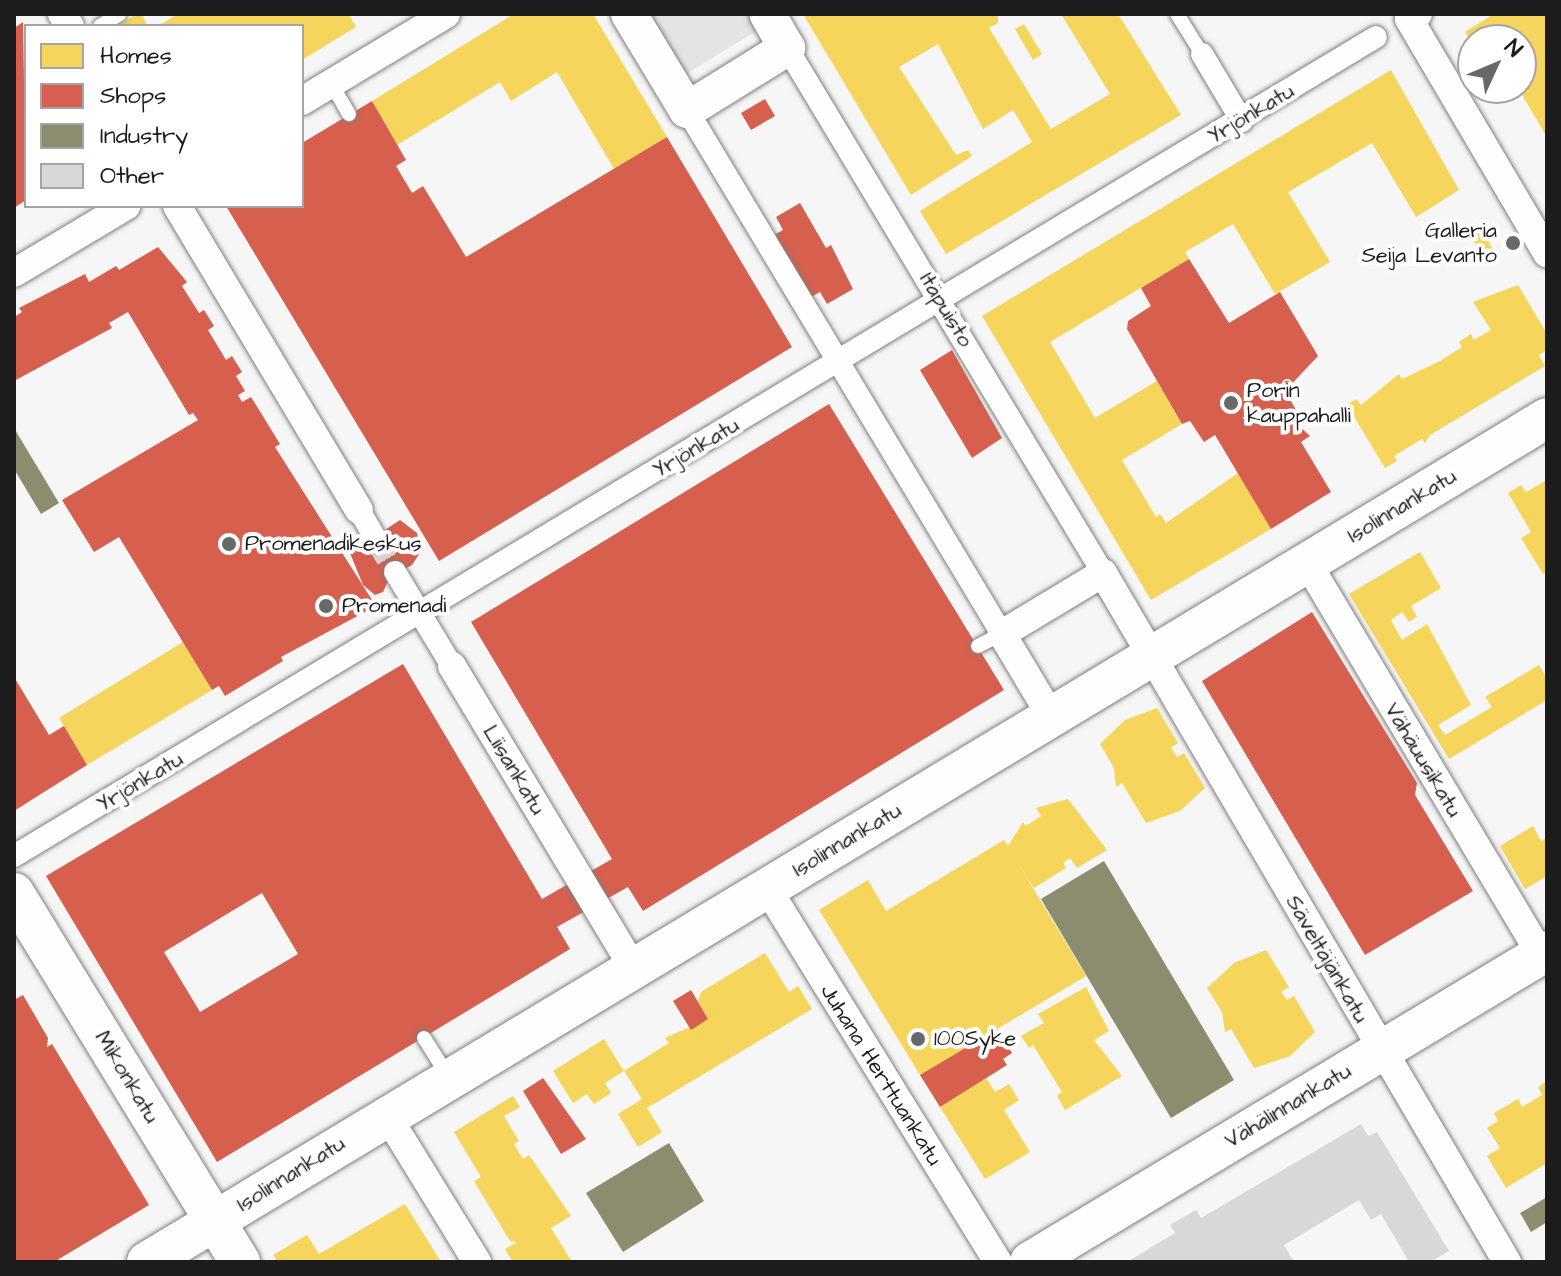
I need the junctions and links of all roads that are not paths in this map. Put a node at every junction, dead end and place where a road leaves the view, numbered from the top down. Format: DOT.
graph roads {
  1 [pos="446,14"];
  2 [pos="629,14"];
  3 [pos="767,14"];
  4 [pos="1177,14"];
  5 [pos="1414,17"];
  6 [pos="1376,37"];
  7 [pos="787,48"];
  8 [pos="1202,54"];
  9 [pos="331,83"];
  10 [pos="304,100"];
  11 [pos="687,110"];
  12 [pos="349,114"];
  13 [pos="1242,121"];
  14 [pos="123,208"];
  15 [pos="178,208"];
  16 [pos="1547,253"];
  17 [pos="14,273"];
  18 [pos="941,301"];
  19 [pos="839,362"];
  20 [pos="1547,418"];
  21 [pos="359,510"];
  22 [pos="376,540"];
  23 [pos="1308,564"];
  24 [pos="395,572"];
  25 [pos="1103,573"];
  26 [pos="420,613"];
  27 [pos="990,640"];
  28 [pos="1150,655"];
  29 [pos="452,666"];
  30 [pos="1051,716"];
  31 [pos="14,856"];
  32 [pos="767,888"];
  33 [pos="14,893"];
  34 [pos="1544,953"];
  35 [pos="633,967"];
  36 [pos="424,1038"];
  37 [pos="1381,1049"];
  38 [pos="448,1077"];
  39 [pos="386,1114"];
  40 [pos="215,1221"];
  41 [pos="147,1262"];
  42 [pos="240,1262"];
  43 [pos="477,1262"];
  44 [pos="998,1262"];
  45 [pos="1030,1262"];
  46 [pos="1507,1262"];
  1 -- 9 [label="street"];
  2 -- 11 [label="street"];
  3 -- 7 [label="street, Itäpuisto"];
  4 -- 8 [label="lane"];
  5 -- 16 [label="street"];
  6 -- 13 [label="street, Yrjönkatu"];
  7 -- 11 [label="street"];
  7 -- 18 [label="street, Itäpuisto"];
  8 -- 13 [label="street"];
  9 -- 10 [label="street"];
  9 -- 12 [label="lane"];
  11 -- 19 [label="street"];
  13 -- 18 [label="street, Yrjönkatu"];
  14 -- 17 [label="street"];
  15 -- 21 [label="street"];
  18 -- 19 [label="street, Yrjönkatu"];
  18 -- 25 [label="street, Itäpuisto"];
  19 -- 26 [label="street, Yrjönkatu"];
  19 -- 27 [label="street"];
  20 -- 23 [label="main road, Isolinnankatu"];
  21 -- 22 [label="street"];
  23 -- 28 [label="main road, Isolinnankatu"];
  23 -- 34 [label="street, Vähäuusikatu"];
  24 -- 26 [label="street, Liisankatu"];
  25 -- 27 [label="street"];
  25 -- 28 [label="street, Itäpuisto"];
  26 -- 29 [label="street, Liisankatu"];
  26 -- 31 [label="street, Yrjönkatu"];
  27 -- 30 [label="street"];
  28 -- 30 [label="main road, Isolinnankatu"];
  28 -- 37 [label="street, Säveltäjänkatu"];
  29 -- 35 [label="street, Liisankatu"];
  30 -- 32 [label="main road, Isolinnankatu"];
  32 -- 35 [label="main road, Isolinnankatu"];
  32 -- 44 [label="street, Juhana Herttuankatu"];
  33 -- 40 [label="main road, Mikonkatu"];
  34 -- 37 [label="main road, Vähälinnankatu"];
  35 -- 38 [label="main road, Isolinnankatu"];
  36 -- 38 [label="lane"];
  37 -- 45 [label="main road, Vähälinnankatu"];
  37 -- 46 [label="street, Säveltäjänkatu"];
  38 -- 39 [label="main road, Isolinnankatu"];
  39 -- 40 [label="main road, Isolinnankatu"];
  39 -- 43 [label="street"];
  40 -- 41 [label="main road, Isolinnankatu"];
  40 -- 42 [label="main road, Mikonkatu"];
}
